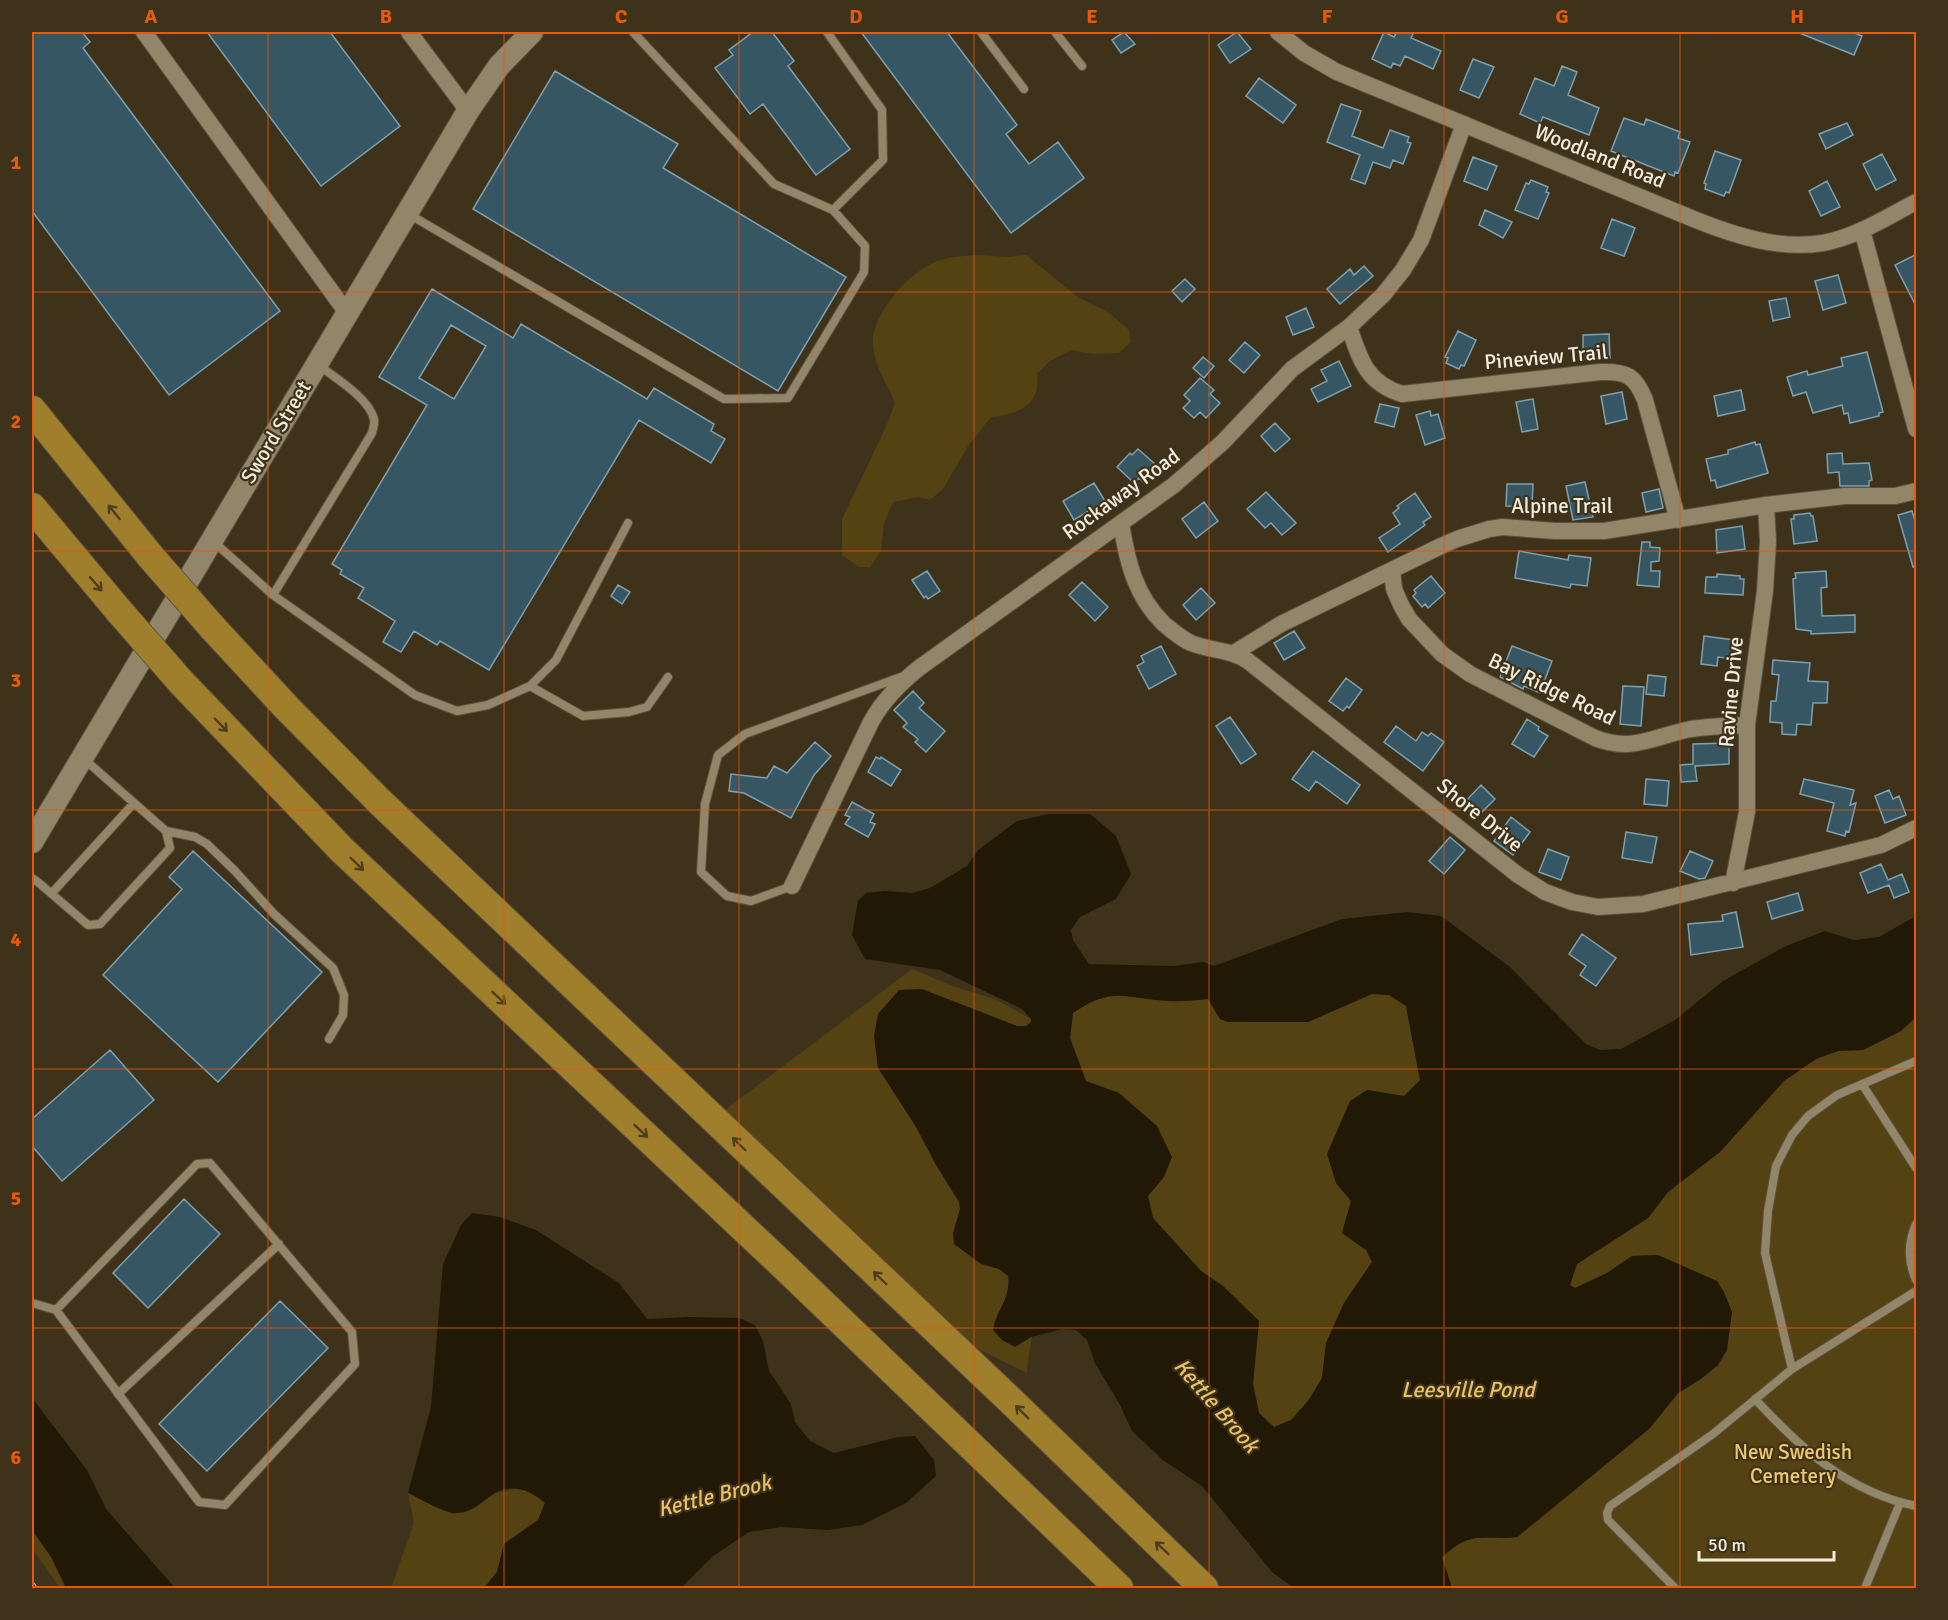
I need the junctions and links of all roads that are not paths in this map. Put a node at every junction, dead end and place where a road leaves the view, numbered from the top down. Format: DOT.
graph roads {
  1 [pos="144,32"];
  2 [pos="409,32"];
  3 [pos="532,32"];
  4 [pos="633,32"];
  5 [pos="827,32"];
  6 [pos="981,32"];
  7 [pos="1055,32"];
  8 [pos="1278,32"];
  9 [pos="1082,66"];
  10 [pos="1024,89"];
  11 [pos="468,111"];
  12 [pos="1464,124"];
  13 [pos="1917,202"];
  14 [pos="832,210"];
  15 [pos="407,213"];
  16 [pos="1862,230"];
  17 [pos="347,313"];
  18 [pos="1349,327"];
  19 [pos="317,364"];
  20 [pos="32,410"];
  21 [pos="1917,429"];
  22 [pos="1917,492"];
  23 [pos="1766,505"];
  24 [pos="32,507"];
  25 [pos="1678,520"];
  26 [pos="628,523"];
  27 [pos="1121,523"];
  28 [pos="211,540"];
  29 [pos="1392,570"];
  30 [pos="273,595"];
  31 [pos="1234,653"];
  32 [pos="913,672"];
  33 [pos="668,677"];
  34 [pos="530,686"];
  35 [pos="1747,725"];
  36 [pos="82,757"];
  37 [pos="134,803"];
  38 [pos="1917,828"];
  39 [pos="166,831"];
  40 [pos="33,837"];
  41 [pos="32,878"];
  42 [pos="1733,883"];
  43 [pos="792,886"];
  44 [pos="52,893"];
  45 [pos="329,1039"];
  46 [pos="1917,1061"];
  47 [pos="1862,1084"];
  48 [pos="1917,1168"];
  49 [pos="1917,1224"];
  50 [pos="279,1244"];
  51 [pos="1917,1280"];
  52 [pos="1917,1291"];
  53 [pos="32,1303"];
  54 [pos="56,1310"];
  55 [pos="1792,1369"];
  56 [pos="118,1394"];
  57 [pos="1755,1399"];
  58 [pos="1900,1503"];
  59 [pos="1917,1506"];
  60 [pos="1119,1588"];
  61 [pos="1204,1588"];
  62 [pos="1675,1588"];
  63 [pos="1865,1588"];
  1 -- 17 [label="street"];
  2 -- 11 [label="street"];
  3 -- 11 [label="street, Sword Street"];
  4 -- 14 [label="lane"];
  5 -- 14 [label="lane"];
  6 -- 10 [label="lane"];
  7 -- 9 [label="lane"];
  8 -- 12 [label="street, Woodland Road"];
  11 -- 15 [label="street, Sword Street"];
  12 -- 16 [label="street, Woodland Road"];
  12 -- 18 [label="street, Rockaway Road"];
  13 -- 16 [label="street, Woodland Road"];
  14 -- 15 [label="lane"];
  15 -- 17 [label="street, Sword Street"];
  16 -- 21 [label="street"];
  17 -- 19 [label="street, Sword Street"];
  18 -- 25 [label="street, Pineview Trail"];
  18 -- 27 [label="street, Rockaway Road"];
  19 -- 28 [label="street, Sword Street"];
  19 -- 30 [label="lane"];
  61 -- 20 [label="highway, one-way, bridge"];
  22 -- 23 [label="street, Alpine Trail"];
  23 -- 25 [label="street, Alpine Trail"];
  23 -- 35 [label="street, Ravine Drive"];
  24 -- 60 [label="highway, one-way, bridge"];
  25 -- 29 [label="street, Alpine Trail"];
  26 -- 34 [label="lane"];
  27 -- 31 [label="street, Shore Drive"];
  27 -- 32 [label="street, Rockaway Road"];
  28 -- 30 [label="lane"];
  28 -- 36 [label="street, Sword Street"];
  29 -- 31 [label="street, Alpine Trail"];
  29 -- 35 [label="street, Bay Ridge Road"];
  30 -- 34 [label="lane"];
  31 -- 42 [label="street, Shore Drive"];
  32 -- 43 [label="street, Rockaway Road"];
  32 -- 43 [label="lane"];
  33 -- 34 [label="lane"];
  35 -- 42 [label="street, Ravine Drive"];
  36 -- 37 [label="lane"];
  36 -- 40 [label="street, Sword Street"];
  37 -- 39 [label="lane"];
  37 -- 44 [label="lane"];
  38 -- 42 [label="street, Shore Drive"];
  39 -- 44 [label="lane"];
  39 -- 45 [label="lane"];
  41 -- 44 [label="lane"];
  46 -- 47 [label="lane"];
  47 -- 48 [label="lane"];
  47 -- 55 [label="lane"];
  49 -- 51 [label="lane"];
  50 -- 54 [label="lane"];
  50 -- 56 [label="lane"];
  50 -- 56 [label="lane"];
  52 -- 55 [label="lane"];
  53 -- 54 [label="lane"];
  54 -- 56 [label="lane"];
  55 -- 57 [label="lane"];
  57 -- 58 [label="lane"];
  57 -- 62 [label="lane"];
  58 -- 59 [label="lane"];
  58 -- 63 [label="lane"];
}
